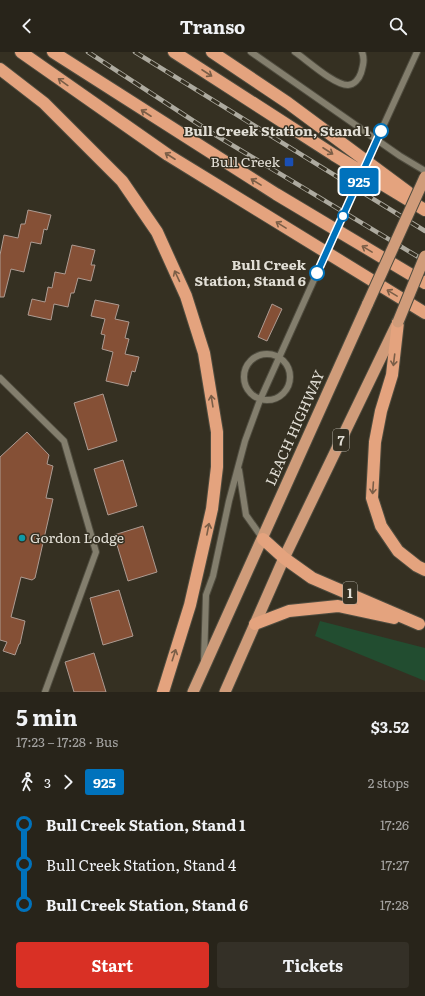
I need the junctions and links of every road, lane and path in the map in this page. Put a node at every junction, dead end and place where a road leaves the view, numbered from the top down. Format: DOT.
graph roads {
  1 [pos="21,52"];
  2 [pos="53,52"];
  3 [pos="174,52"];
  4 [pos="212,52"];
  5 [pos="251,52"];
  6 [pos="295,52"];
  7 [pos="362,52"];
  8 [pos="417,52"];
  9 [pos="0,70"];
  10 [pos="425,171"];
  11 [pos="425,177"];
  12 [pos="425,204"];
  13 [pos="425,210"];
  14 [pos="425,256"];
  15 [pos="425,283"];
  16 [pos="425,313"];
  17 [pos="398,322"];
  18 [pos="279,357"];
  19 [pos="0,378"];
  20 [pos="260,400"];
  21 [pos="239,468"];
  22 [pos="263,538"];
  23 [pos="284,558"];
  24 [pos="425,570"];
  25 [pos="255,624"];
  26 [pos="422,624"];
  27 [pos="203,670"];
  28 [pos="45,692"];
  29 [pos="163,692"];
  30 [pos="193,692"];
  31 [pos="225,692"];
  16 -- 1 [label="highway, one-way"];
  15 -- 2 [label="highway, one-way"];
  3 -- 13 [label="highway, one-way"];
  4 -- 12 [label="highway"];
  5 -- 10 [label="lane"];
  6 -- 7 [label="lane"];
  8 -- 18 [label="lane, bridge"];
  29 -- 9 [label="highway, one-way"];
  11 -- 22 [label="highway, LEACH HIGHWAY / 7, bridge"];
  14 -- 17 [label="highway, 7, bridge"];
  17 -- 23 [label="highway, 7"];
  17 -- 24 [label="highway, one-way"];
  18 -- 20 [label="lane"];
  18 -- 20 [label="lane"];
  18 -- 20 [label="lane"];
  19 -- 28 [label="lane"];
  20 -- 21 [label="lane"];
  21 -- 22 [label="lane"];
  21 -- 27 [label="lane"];
  22 -- 23 [label="highway, 1"];
  22 -- 27 [label="highway, LEACH HIGHWAY / 7"];
  23 -- 25 [label="highway, 7"];
  23 -- 26 [label="highway, 1"];
  25 -- 26 [label="highway"];
  25 -- 31 [label="highway, 7"];
  27 -- 30 [label="highway, LEACH HIGHWAY / 7"];
}
